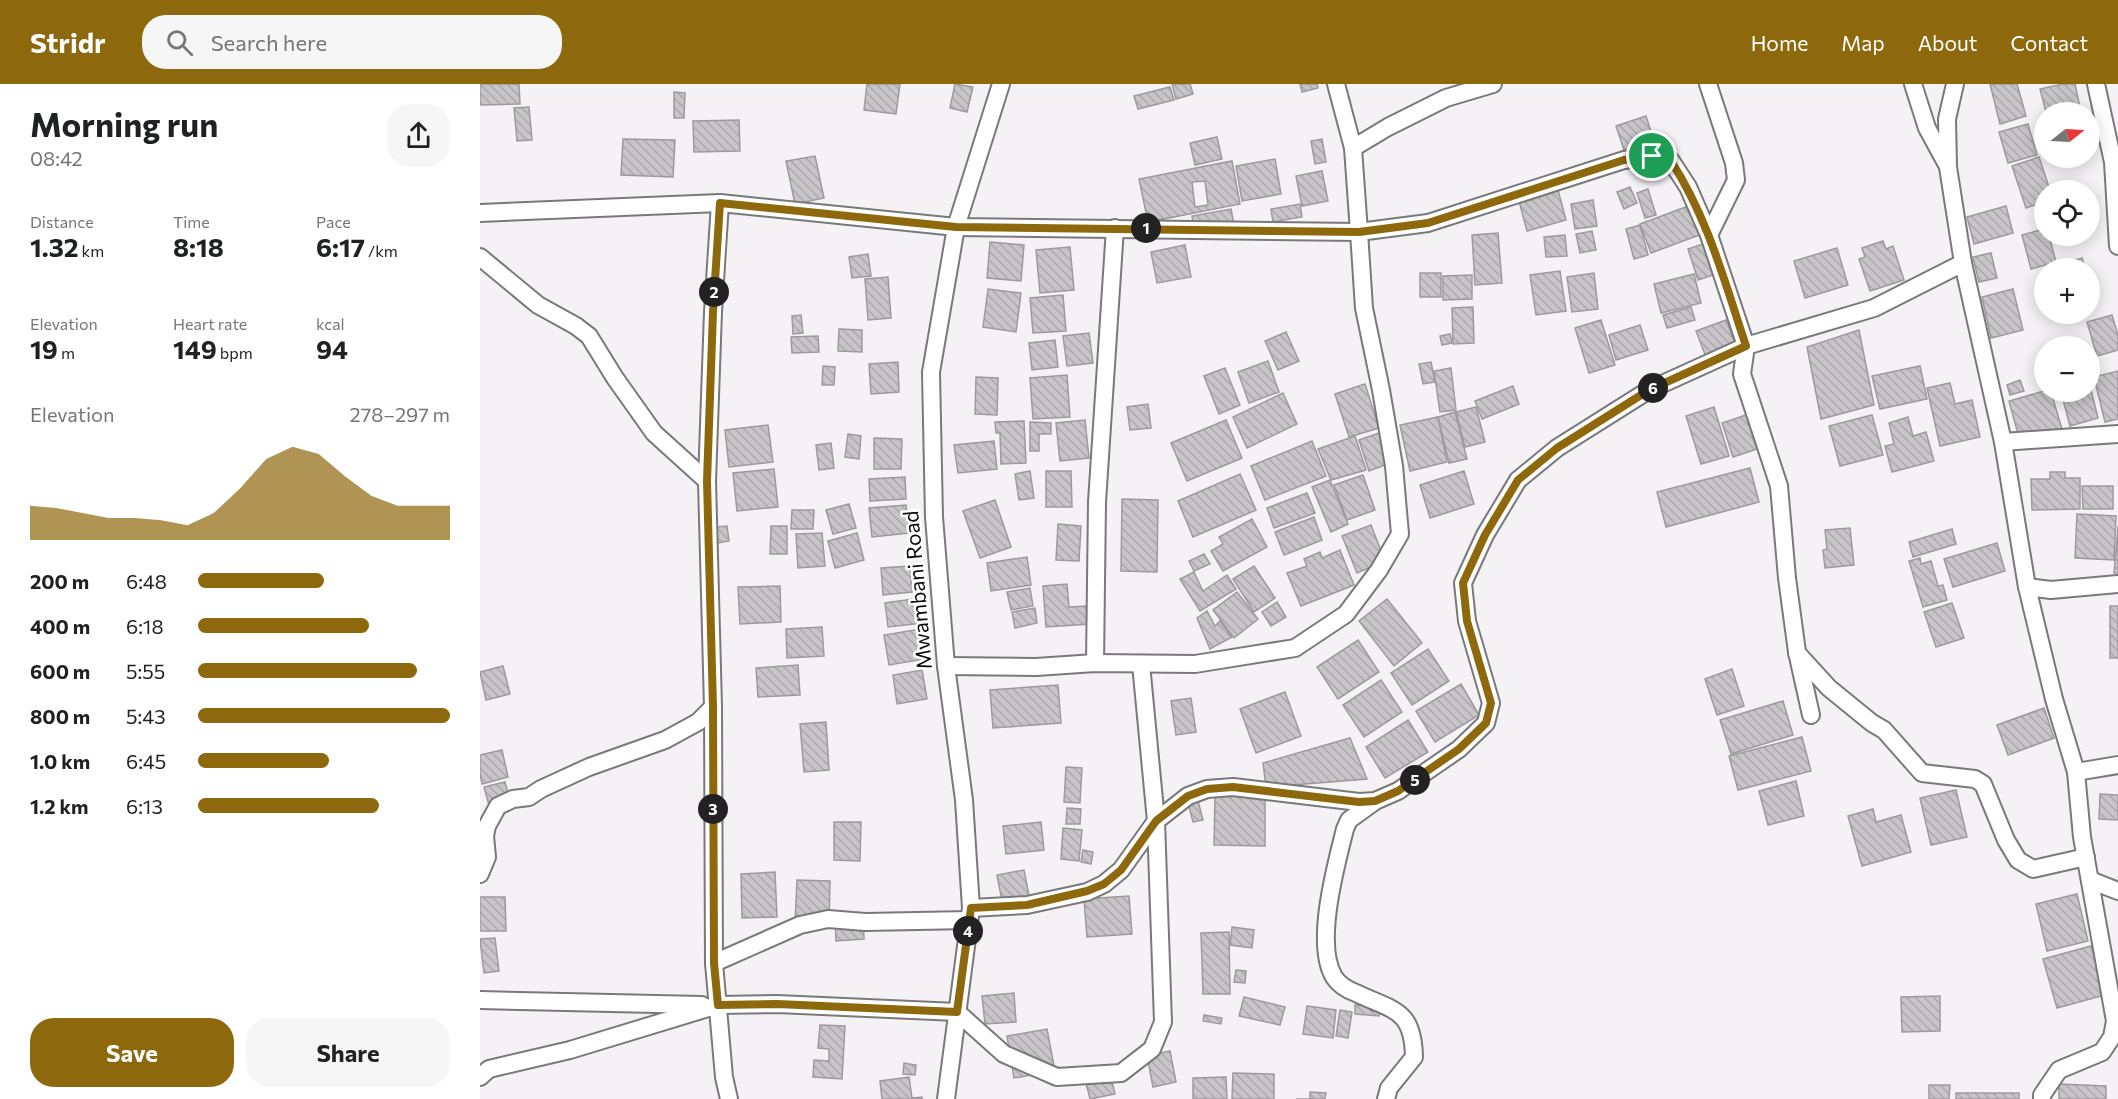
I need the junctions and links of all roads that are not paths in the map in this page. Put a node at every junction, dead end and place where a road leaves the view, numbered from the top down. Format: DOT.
graph roads {
  1 [pos="1001,84"];
  2 [pos="1336,84"];
  3 [pos="1493,84"];
  4 [pos="1708,84"];
  5 [pos="1914,84"];
  6 [pos="1955,84"];
  7 [pos="2096,84"];
  8 [pos="1353,148"];
  9 [pos="1948,167"];
  10 [pos="720,203"];
  11 [pos="480,213"];
  12 [pos="956,227"];
  13 [pos="1115,228"];
  14 [pos="1359,232"];
  15 [pos="1709,234"];
  16 [pos="2118,246"];
  17 [pos="480,256"];
  18 [pos="1963,262"];
  19 [pos="1746,346"];
  20 [pos="2118,434"];
  21 [pos="2003,442"];
  22 [pos="707,481"];
  23 [pos="2118,584"];
  24 [pos="2027,587"];
  25 [pos="1797,652"];
  26 [pos="1095,663"];
  27 [pos="1141,664"];
  28 [pos="946,666"];
  29 [pos="713,707"];
  30 [pos="1811,715"];
  31 [pos="2118,765"];
  32 [pos="2076,772"];
  33 [pos="1375,801"];
  34 [pos="1156,821"];
  35 [pos="2086,857"];
  36 [pos="480,874"];
  37 [pos="2090,880"];
  38 [pos="2118,891"];
  39 [pos="970,914"];
  40 [pos="714,963"];
  41 [pos="480,1000"];
  42 [pos="718,1005"];
  43 [pos="957,1012"];
  44 [pos="2110,1052"];
  45 [pos="483,1070"];
  46 [pos="729,1099"];
  47 [pos="946,1099"];
  48 [pos="1386,1099"];
  49 [pos="2042,1099"];
  1 -- 12 [label="street, Mwambani Road"];
  2 -- 8 [label="street"];
  3 -- 8 [label="street"];
  4 -- 15 [label="street"];
  5 -- 9 [label="street"];
  6 -- 9 [label="street"];
  7 -- 16 [label="street"];
  8 -- 14 [label="street"];
  9 -- 18 [label="street"];
  10 -- 11 [label="street"];
  10 -- 12 [label="street"];
  10 -- 22 [label="street"];
  12 -- 13 [label="street"];
  12 -- 28 [label="street, Mwambani Road"];
  13 -- 14 [label="street"];
  13 -- 26 [label="street"];
  14 -- 15 [label="street"];
  14 -- 27 [label="street"];
  15 -- 19 [label="street"];
  17 -- 22 [label="street"];
  18 -- 19 [label="street"];
  18 -- 21 [label="street"];
  19 -- 25 [label="street"];
  19 -- 33 [label="street"];
  20 -- 21 [label="street"];
  21 -- 24 [label="street"];
  22 -- 29 [label="street"];
  23 -- 24 [label="street"];
  24 -- 32 [label="street"];
  25 -- 30 [label="street"];
  25 -- 35 [label="street"];
  26 -- 27 [label="street"];
  26 -- 28 [label="street"];
  27 -- 34 [label="street"];
  28 -- 39 [label="street, Mwambani Road"];
  29 -- 36 [label="street"];
  29 -- 40 [label="street"];
  31 -- 32 [label="street"];
  32 -- 35 [label="street"];
  33 -- 34 [label="street"];
  33 -- 48 [label="street"];
  34 -- 39 [label="street"];
  34 -- 43 [label="street"];
  35 -- 37 [label="street"];
  37 -- 38 [label="street"];
  37 -- 44 [label="street"];
  39 -- 40 [label="street"];
  39 -- 43 [label="street, Mwambani Road"];
  40 -- 42 [label="street"];
  41 -- 42 [label="street"];
  42 -- 43 [label="street"];
  42 -- 45 [label="street"];
  42 -- 46 [label="street"];
  43 -- 47 [label="street, Mwambani Road"];
  44 -- 49 [label="street"];
}
